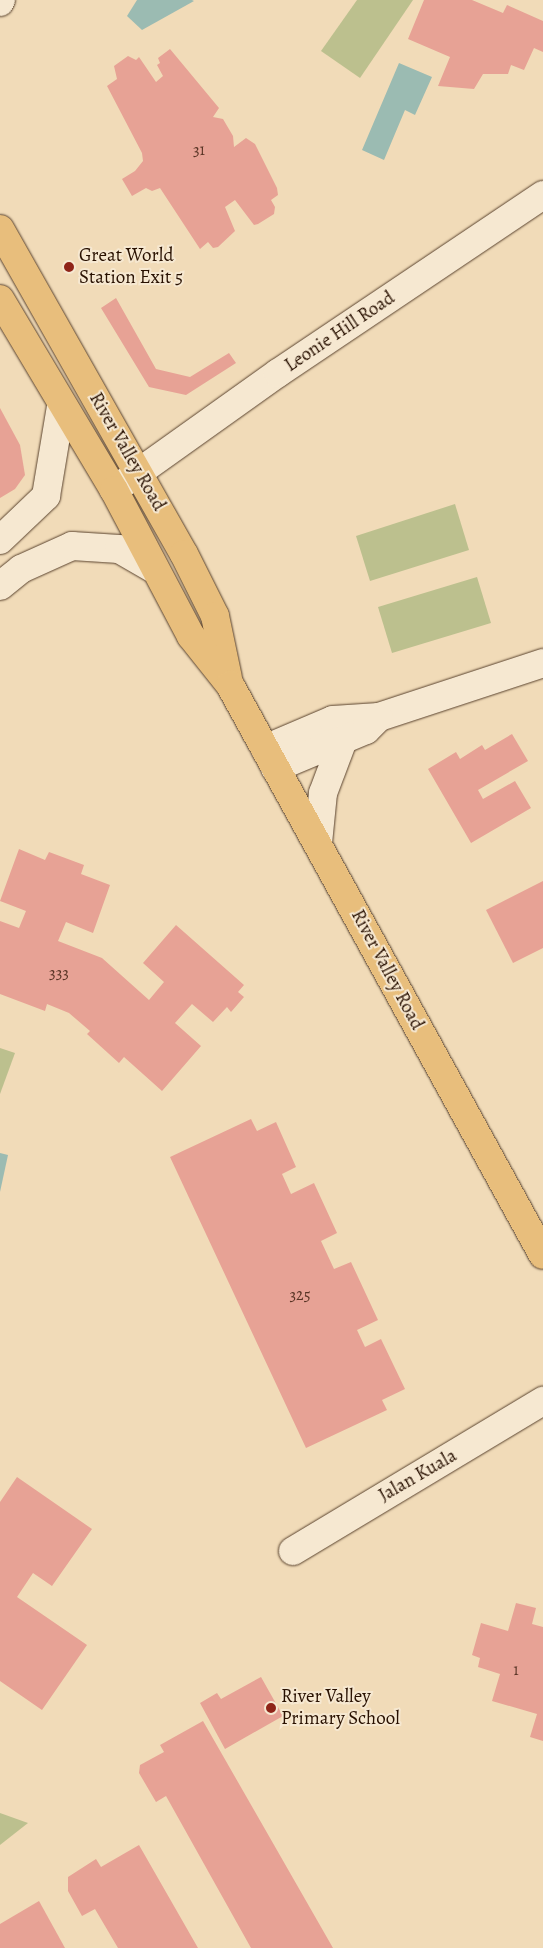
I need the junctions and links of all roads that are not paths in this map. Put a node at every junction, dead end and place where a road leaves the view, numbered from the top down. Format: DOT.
graph roads {
  1 [pos="543,195"];
  2 [pos="0,230"];
  3 [pos="0,299"];
  4 [pos="61,406"];
  5 [pos="138,471"];
  6 [pos="114,490"];
  7 [pos="0,540"];
  8 [pos="153,569"];
  9 [pos="0,586"];
  10 [pos="543,663"];
  11 [pos="230,685"];
  12 [pos="379,717"];
  13 [pos="343,740"];
  14 [pos="270,758"];
  15 [pos="318,843"];
  16 [pos="543,1255"];
  17 [pos="543,1401"];
  18 [pos="293,1551"];
  1 -- 5 [label="street, Leonie Hill Road"];
  2 -- 5 [label="main road, River Valley Road"];
  3 -- 4 [label="main road, River Valley Road"];
  4 -- 6 [label="main road, River Valley Road"];
  4 -- 7 [label="street"];
  5 -- 6 [label="street, Leonie Hill Road"];
  5 -- 11 [label="main road, River Valley Road"];
  6 -- 8 [label="main road, River Valley Road"];
  8 -- 9 [label="street"];
  8 -- 11 [label="main road, River Valley Road"];
  10 -- 12 [label="street"];
  11 -- 14 [label="main road, River Valley Road"];
  12 -- 13 [label="street"];
  12 -- 14 [label="street"];
  13 -- 14 [label="street"];
  13 -- 15 [label="street"];
  14 -- 15 [label="main road, River Valley Road"];
  15 -- 16 [label="main road, River Valley Road"];
  17 -- 18 [label="street, Jalan Kuala"];
}
